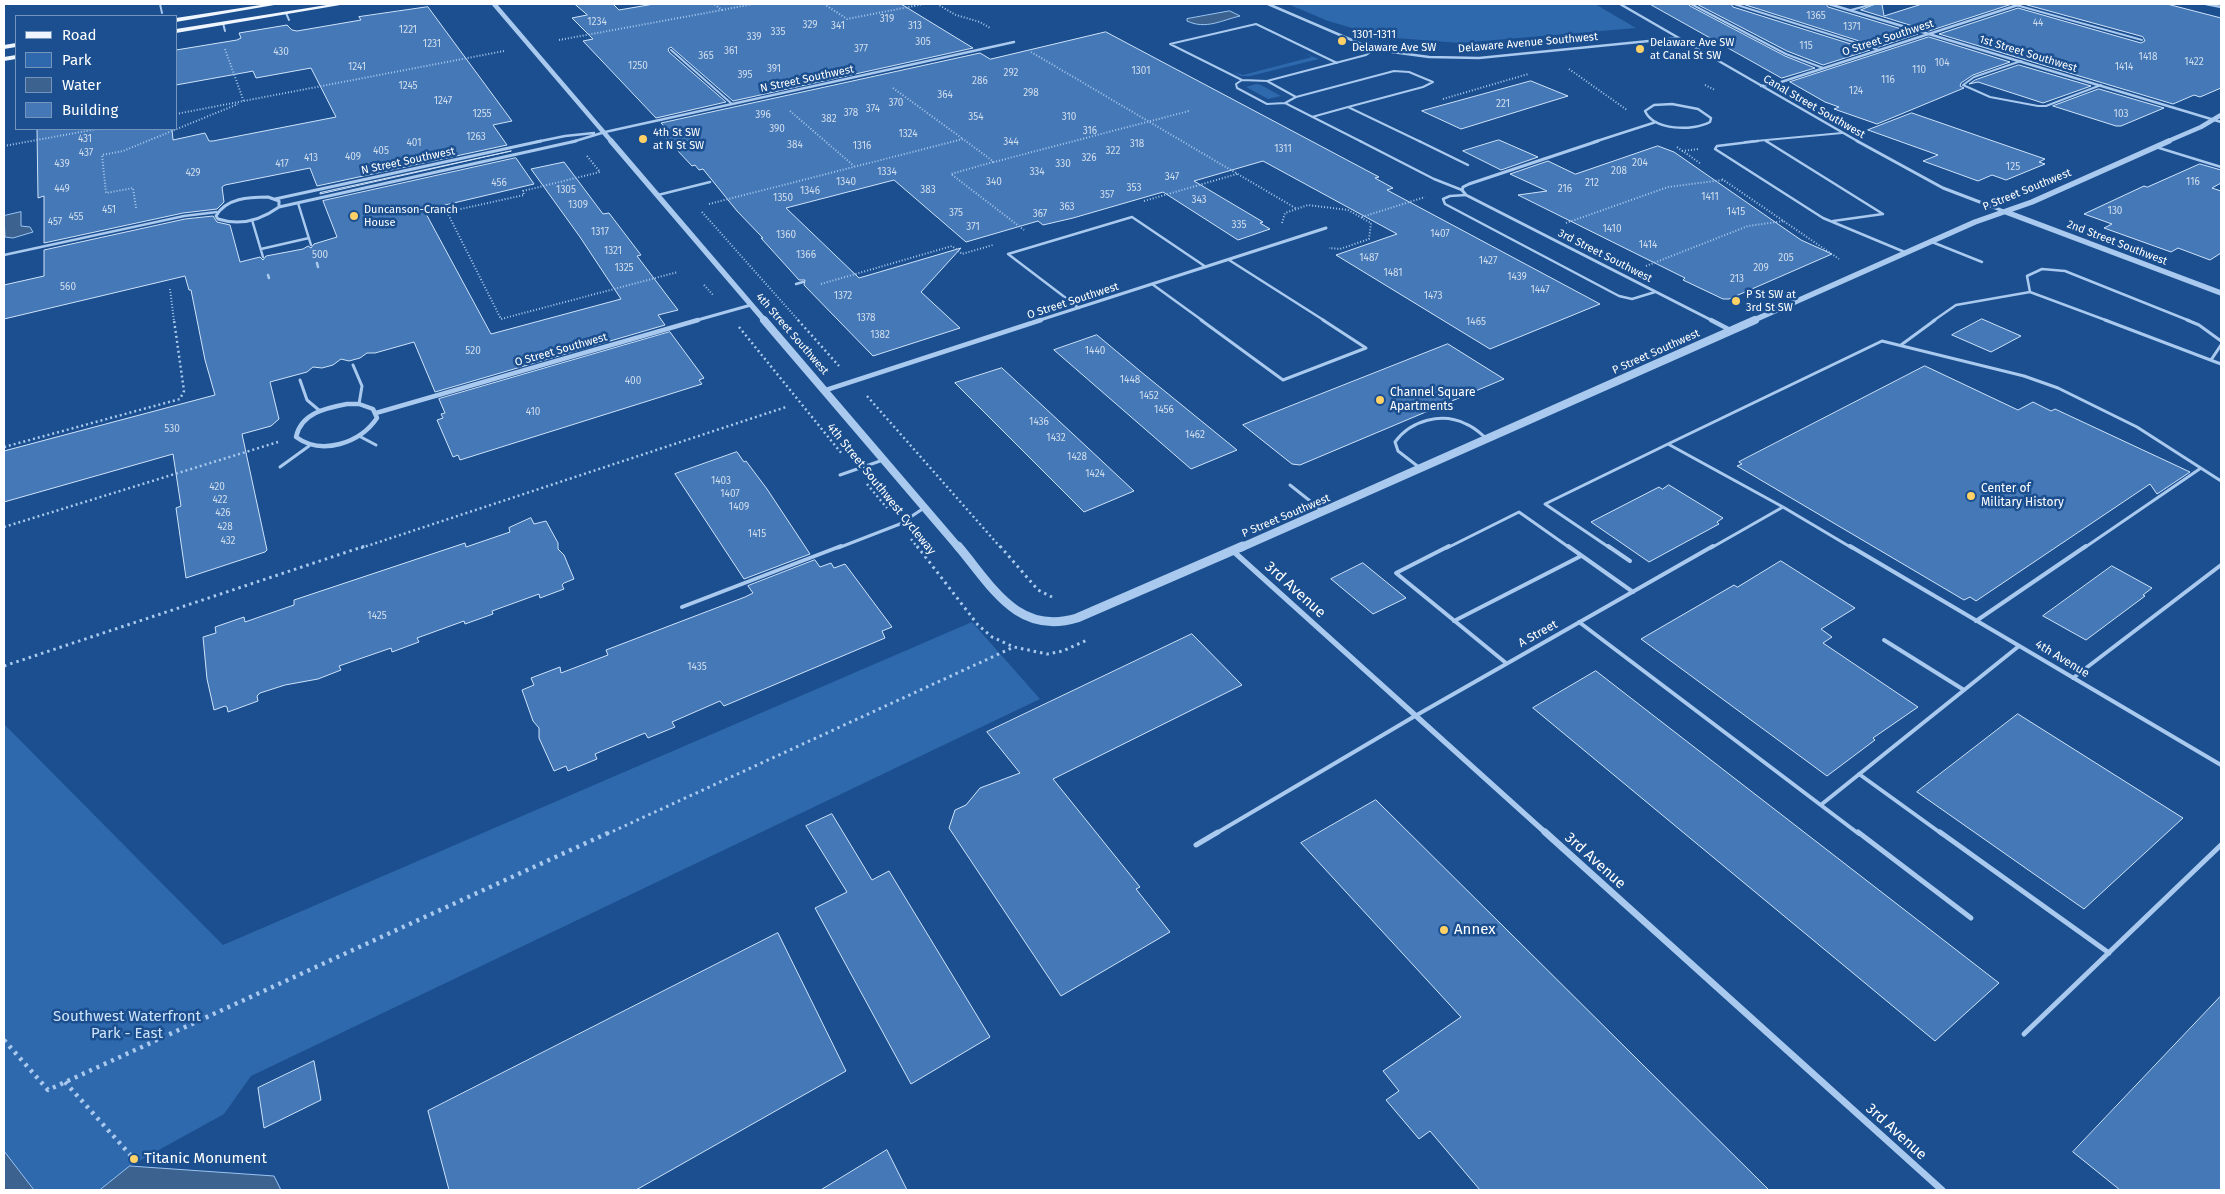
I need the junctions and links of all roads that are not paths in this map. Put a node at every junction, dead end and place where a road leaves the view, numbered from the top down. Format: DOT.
graph roads {
  1 [pos="160,4"];
  2 [pos="277,4"];
  3 [pos="343,4"];
  4 [pos="494,4"];
  5 [pos="1268,4"];
  6 [pos="1620,4"];
  7 [pos="1691,4"];
  8 [pos="1734,4"];
  9 [pos="1829,4"];
  10 [pos="1873,4"];
  11 [pos="2020,4"];
  12 [pos="2206,4"];
  13 [pos="2016,5"];
  14 [pos="2221,8"];
  15 [pos="1851,10"];
  16 [pos="162,13"];
  17 [pos="286,13"];
  18 [pos="178,20"];
  19 [pos="289,20"];
  20 [pos="223,23"];
  21 [pos="225,30"];
  22 [pos="178,31"];
  23 [pos="1929,34"];
  24 [pos="1679,38"];
  25 [pos="2142,40"];
  26 [pos="1014,42"];
  27 [pos="1377,48"];
  28 [pos="671,50"];
  29 [pos="1879,50"];
  30 [pos="2021,61"];
  31 [pos="1337,63"];
  32 [pos="1823,68"];
  33 [pos="1242,80"];
  34 [pos="1266,81"];
  35 [pos="1761,86"];
  36 [pos="2101,86"];
  37 [pos="1296,97"];
  38 [pos="1284,103"];
  39 [pos="732,104"];
  40 [pos="1348,107"];
  41 [pos="2221,115"];
  42 [pos="1311,117"];
  43 [pos="2213,120"];
  44 [pos="1656,122"];
  45 [pos="2221,122"];
  46 [pos="605,132"];
  47 [pos="1842,133"];
  48 [pos="1765,140"];
  49 [pos="2156,147"];
  50 [pos="1468,165"];
  51 [pos="2221,167"];
  52 [pos="710,182"];
  53 [pos="1462,190"];
  54 [pos="658,195"];
  55 [pos="1466,195"];
  56 [pos="275,199"];
  57 [pos="298,203"];
  58 [pos="279,207"];
  59 [pos="217,212"];
  60 [pos="2006,212"];
  61 [pos="252,220"];
  62 [pos="1831,221"];
  63 [pos="1326,228"];
  64 [pos="309,238"];
  65 [pos="1932,242"];
  66 [pos="311,245"];
  67 [pos="261,249"];
  68 [pos="1907,253"];
  69 [pos="4,255"];
  70 [pos="263,256"];
  71 [pos="1229,260"];
  72 [pos="1982,262"];
  73 [pos="1206,267"];
  74 [pos="803,282"];
  75 [pos="796,284"];
  76 [pos="1152,284"];
  77 [pos="1655,292"];
  78 [pos="2030,292"];
  79 [pos="2221,293"];
  80 [pos="752,305"];
  81 [pos="1079,308"];
  82 [pos="1732,331"];
  83 [pos="2221,341"];
  84 [pos="1901,345"];
  85 [pos="2221,345"];
  86 [pos="2211,360"];
  87 [pos="2221,364"];
  88 [pos="353,365"];
  89 [pos="300,380"];
  90 [pos="826,390"];
  91 [pos="359,404"];
  92 [pos="320,411"];
  93 [pos="376,413"];
  94 [pos="359,436"];
  95 [pos="1488,439"];
  96 [pos="1668,444"];
  97 [pos="376,445"];
  98 [pos="309,446"];
  99 [pos="884,460"];
  100 [pos="280,467"];
  101 [pos="2201,468"];
  102 [pos="1421,469"];
  103 [pos="840,475"];
  104 [pos="2221,481"];
  105 [pos="1290,485"];
  106 [pos="925,507"];
  107 [pos="1782,507"];
  108 [pos="1324,512"];
  109 [pos="1233,550"];
  110 [pos="1581,556"];
  111 [pos="1630,561"];
  112 [pos="2221,565"];
  113 [pos="1892,571"];
  114 [pos="1632,592"];
  115 [pos="682,607"];
  116 [pos="1099,608"];
  117 [pos="1454,621"];
  118 [pos="1976,621"];
  119 [pos="1579,622"];
  120 [pos="1884,640"];
  121 [pos="2019,646"];
  122 [pos="1506,663"];
  123 [pos="2073,678"];
  124 [pos="1964,690"];
  125 [pos="1415,716"];
  126 [pos="2221,765"];
  127 [pos="1859,774"];
  128 [pos="1822,804"];
  129 [pos="1196,845"];
  130 [pos="2221,845"];
  131 [pos="1971,918"];
  132 [pos="2109,953"];
  133 [pos="2024,1034"];
  134 [pos="1942,1190"];
  1 -- 16 [label="lane"];
  2 -- 18 [label="main road"];
  3 -- 17 [label="main road"];
  4 -- 46 [label="street, 4th Street Southwest"];
  5 -- 27 [label="street, Delaware Avenue Southwest"];
  6 -- 24 [label="street, Canal Street Southwest"];
  7 -- 32 [label="lane"];
  8 -- 29 [label="lane"];
  9 -- 15 [label="street, 1st Street Southwest"];
  10 -- 15 [label="lane"];
  11 -- 13 [label="street, O Street Southwest"];
  12 -- 14 [label="street"];
  13 -- 23 [label="street, O Street Southwest"];
  13 -- 25 [label="lane"];
  15 -- 23 [label="street, 1st Street Southwest"];
  17 -- 19 [label="lane"];
  17 -- 20 [label="main road"];
  20 -- 21 [label="lane"];
  20 -- 22 [label="main road"];
  23 -- 29 [label="street, O Street Southwest"];
  23 -- 30 [label="street, 1st Street Southwest"];
  24 -- 27 [label="street, Delaware Avenue Southwest"];
  24 -- 35 [label="street, Canal Street Southwest"];
  26 -- 39 [label="street, N Street Southwest"];
  27 -- 31 [label="lane"];
  28 -- 39 [label="lane"];
  29 -- 32 [label="street, O Street Southwest"];
  30 -- 36 [label="street, 1st Street Southwest"];
  30 -- 36 [label="lane"];
  31 -- 33 [label="lane"];
  31 -- 34 [label="lane"];
  32 -- 35 [label="street, O Street Southwest"];
  33 -- 34 [label="lane"];
  33 -- 38 [label="lane"];
  34 -- 37 [label="lane"];
  35 -- 47 [label="street, Canal Street Southwest"];
  36 -- 43 [label="street, 1st Street Southwest"];
  37 -- 38 [label="lane"];
  37 -- 40 [label="lane"];
  38 -- 42 [label="lane"];
  39 -- 46 [label="street, N Street Southwest"];
  40 -- 42 [label="lane"];
  40 -- 50 [label="lane"];
  41 -- 43 [label="street, P Street Southwest"];
  42 -- 53 [label="lane"];
  43 -- 45 [label="street, 1st Street Southwest"];
  43 -- 49 [label="street, P Street Southwest"];
  44 -- 44 [label="street"];
  44 -- 53 [label="street"];
  46 -- 54 [label="street, 4th Street Southwest"];
  46 -- 56 [label="street, N Street Southwest"];
  46 -- 57 [label="street, N Street Southwest"];
  47 -- 48 [label="lane"];
  47 -- 60 [label="street, Canal Street Southwest"];
  48 -- 62 [label="lane"];
  48 -- 62 [label="lane"];
  49 -- 51 [label="lane"];
  49 -- 60 [label="street, P Street Southwest"];
  52 -- 54 [label="lane"];
  53 -- 55 [label="street"];
  54 -- 80 [label="street, 4th Street Southwest"];
  55 -- 77 [label="street, 3rd Street Southwest"];
  55 -- 77 [label="lane"];
  56 -- 58 [label="street"];
  56 -- 59 [label="street, N Street Southwest"];
  57 -- 58 [label="street, N Street Southwest"];
  57 -- 64 [label="lane"];
  58 -- 61 [label="street, N Street Southwest"];
  59 -- 61 [label="street, N Street Southwest"];
  59 -- 69 [label="lane"];
  60 -- 65 [label="street, P Street Southwest"];
  60 -- 79 [label="street, 2nd Street Southwest"];
  61 -- 67 [label="lane"];
  62 -- 68 [label="lane"];
  63 -- 71 [label="street, O Street Southwest"];
  64 -- 66 [label="lane"];
  64 -- 67 [label="lane"];
  65 -- 68 [label="street, P Street Southwest"];
  65 -- 72 [label="lane"];
  67 -- 70 [label="lane"];
  68 -- 82 [label="street, P Street Southwest"];
  71 -- 73 [label="street, O Street Southwest"];
  71 -- 76 [label="lane"];
  73 -- 76 [label="street, O Street Southwest"];
  73 -- 81 [label="lane"];
  74 -- 75 [label="lane"];
  76 -- 81 [label="street, O Street Southwest"];
  77 -- 82 [label="street, 3rd Street Southwest"];
  78 -- 83 [label="lane"];
  78 -- 84 [label="lane"];
  78 -- 86 [label="lane"];
  80 -- 90 [label="street, 4th Street Southwest"];
  80 -- 93 [label="street, O Street Southwest"];
  81 -- 90 [label="street, O Street Southwest"];
  82 -- 95 [label="street, P Street Southwest"];
  84 -- 96 [label="lane"];
  84 -- 101 [label="lane"];
  85 -- 86 [label="lane"];
  86 -- 87 [label="lane"];
  88 -- 91 [label="lane"];
  89 -- 92 [label="lane"];
  90 -- 99 [label="street, 4th Street Southwest"];
  91 -- 92 [label="street"];
  91 -- 93 [label="street"];
  92 -- 98 [label="street"];
  93 -- 94 [label="street"];
  94 -- 97 [label="lane"];
  94 -- 98 [label="street"];
  95 -- 102 [label="street, P Street Southwest"];
  95 -- 102 [label="lane"];
  96 -- 107 [label="lane"];
  96 -- 111 [label="lane"];
  98 -- 100 [label="lane"];
  99 -- 103 [label="lane"];
  99 -- 106 [label="street, 4th Street Southwest"];
  101 -- 104 [label="lane"];
  101 -- 118 [label="lane"];
  102 -- 108 [label="street, P Street Southwest"];
  105 -- 108 [label="lane"];
  106 -- 115 [label="lane"];
  106 -- 116 [label="street, 4th Street Southwest"];
  107 -- 113 [label="lane"];
  107 -- 114 [label="lane, A Street"];
  108 -- 109 [label="street, P Street Southwest"];
  109 -- 116 [label="street, P Street Southwest"];
  109 -- 125 [label="street, 3rd Avenue"];
  110 -- 114 [label="lane"];
  110 -- 117 [label="lane"];
  110 -- 117 [label="lane"];
  112 -- 123 [label="lane"];
  113 -- 118 [label="lane, 4th Avenue"];
  114 -- 119 [label="lane, A Street"];
  117 -- 122 [label="lane"];
  118 -- 121 [label="lane, 4th Avenue"];
  119 -- 122 [label="lane, A Street"];
  119 -- 128 [label="lane"];
  120 -- 124 [label="lane"];
  121 -- 123 [label="lane, 4th Avenue"];
  121 -- 124 [label="lane"];
  122 -- 125 [label="lane, A Street"];
  123 -- 126 [label="lane, 4th Avenue"];
  124 -- 127 [label="lane"];
  125 -- 129 [label="lane, A Street"];
  125 -- 134 [label="street, 3rd Avenue"];
  127 -- 128 [label="lane"];
  127 -- 132 [label="lane"];
  128 -- 131 [label="lane"];
  130 -- 132 [label="lane"];
  132 -- 133 [label="lane"];
}
